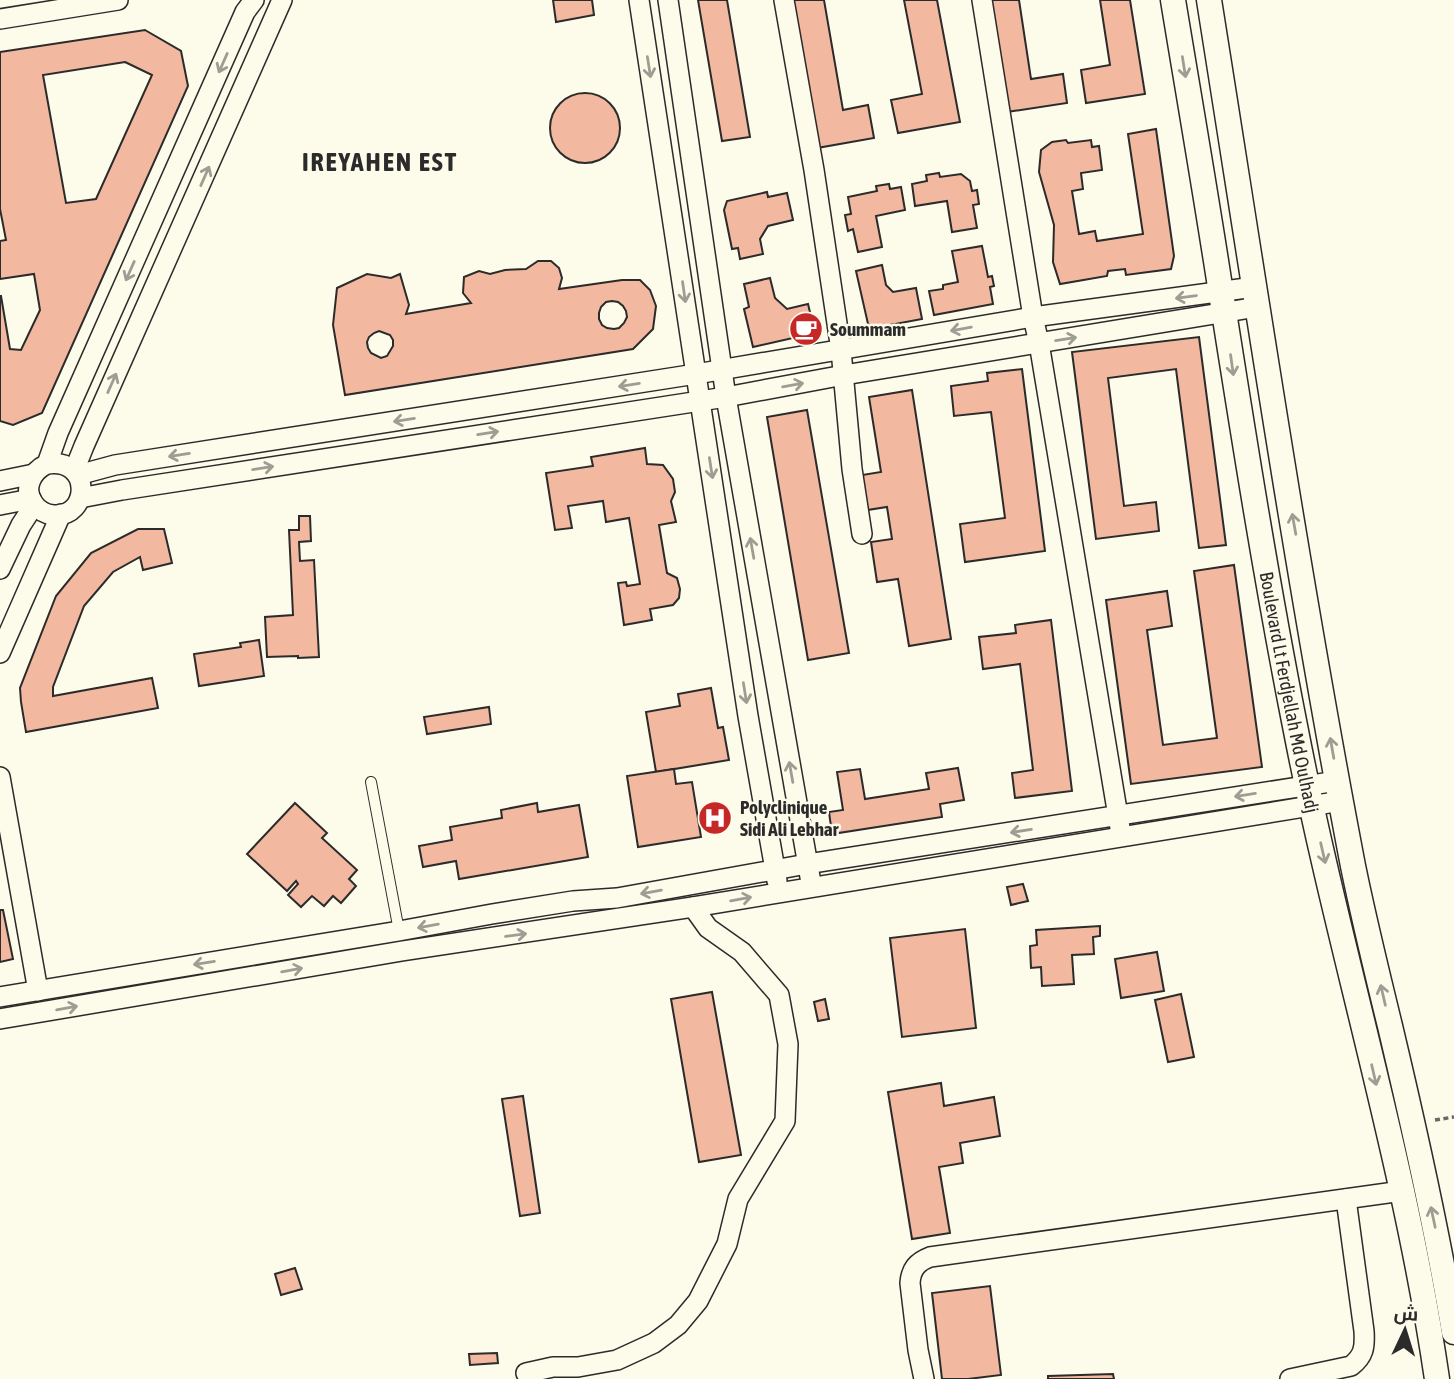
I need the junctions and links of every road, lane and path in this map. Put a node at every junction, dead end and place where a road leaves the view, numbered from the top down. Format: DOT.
graph roads {
  1 [pos="118,0"];
  2 [pos="254,0"];
  3 [pos="282,0"];
  4 [pos="639,0"];
  5 [pos="668,0"];
  6 [pos="784,0"];
  7 [pos="982,0"];
  8 [pos="1173,0"];
  9 [pos="1209,0"];
  10 [pos="0,19"];
  11 [pos="1256,297"];
  12 [pos="1223,302"];
  13 [pos="1033,317"];
  14 [pos="1039,343"];
  15 [pos="841,350"];
  16 [pos="722,370"];
  17 [pos="696,374"];
  18 [pos="844,375"];
  19 [pos="726,397"];
  20 [pos="700,401"];
  21 [pos="40,469"];
  22 [pos="76,473"];
  23 [pos="0,481"];
  24 [pos="80,498"];
  25 [pos="32,502"];
  26 [pos="0,505"];
  27 [pos="61,514"];
  28 [pos="862,534"];
  29 [pos="0,569"];
  30 [pos="0,653"];
  31 [pos="0,776"];
  32 [pos="371,782"];
  33 [pos="1339,791"];
  34 [pos="1310,796"];
  35 [pos="1118,815"];
  36 [pos="1122,836"];
  37 [pos="807,864"];
  38 [pos="776,870"];
  39 [pos="812,887"];
  40 [pos="779,893"];
  41 [pos="693,907"];
  42 [pos="399,931"];
  43 [pos="38,991"];
  44 [pos="0,997"];
  45 [pos="0,1019"];
  46 [pos="1408,1106"];
  47 [pos="1383,1111"];
  48 [pos="1402,1191"];
  49 [pos="1346,1199"];
  50 [pos="1442,1261"];
  51 [pos="1417,1266"];
  52 [pos="1454,1332"];
  53 [pos="526,1373"];
  54 [pos="924,1379"];
  55 [pos="1290,1379"];
  56 [pos="1437,1379"];
  1 -- 10 [label="street"];
  2 -- 21 [label="street, one-way"];
  22 -- 3 [label="street, one-way"];
  4 -- 17 [label="street, one-way"];
  5 -- 16 [label="street"];
  6 -- 15 [label="street"];
  7 -- 13 [label="street"];
  8 -- 12 [label="street, Boulevard Lt Ferdjellah Md Oulhadj, one-way"];
  9 -- 11 [label="street, Boulevard Lt Ferdjellah Md Oulhadj"];
  11 -- 12 [label="street"];
  33 -- 11 [label="street, Boulevard Lt Ferdjellah Md Oulhadj, one-way"];
  12 -- 13 [label="street, one-way"];
  14 -- 12 [label="street, one-way"];
  12 -- 34 [label="street, Boulevard Lt Ferdjellah Md Oulhadj, one-way"];
  13 -- 14 [label="street"];
  13 -- 15 [label="street, one-way"];
  14 -- 18 [label="street"];
  14 -- 35 [label="street"];
  15 -- 16 [label="street"];
  15 -- 18 [label="street"];
  16 -- 17 [label="street"];
  16 -- 19 [label="street"];
  17 -- 20 [label="street"];
  17 -- 22 [label="street, one-way"];
  19 -- 18 [label="street, one-way"];
  18 -- 28 [label="street"];
  19 -- 20 [label="street"];
  37 -- 19 [label="street, one-way"];
  24 -- 20 [label="street, one-way"];
  20 -- 38 [label="street, one-way"];
  21 -- 22 [label="street"];
  21 -- 23 [label="street"];
  21 -- 25 [label="street"];
  22 -- 24 [label="street"];
  24 -- 27 [label="street"];
  25 -- 26 [label="street"];
  25 -- 27 [label="street"];
  25 -- 29 [label="street"];
  27 -- 30 [label="street"];
  31 -- 43 [label="street"];
  32 -- 42 [label="lane"];
  33 -- 34 [label="street"];
  46 -- 33 [label="street, Boulevard Lt Ferdjellah Md Oulhadj, one-way"];
  34 -- 35 [label="street, one-way"];
  34 -- 36 [label="street"];
  34 -- 47 [label="street, Boulevard Lt Ferdjellah Md Oulhadj, one-way"];
  35 -- 36 [label="street"];
  35 -- 37 [label="street, one-way"];
  36 -- 39 [label="street"];
  37 -- 38 [label="street"];
  37 -- 39 [label="street"];
  38 -- 40 [label="street"];
  38 -- 42 [label="street, one-way"];
  39 -- 40 [label="street"];
  41 -- 40 [label="street, one-way"];
  45 -- 41 [label="street, one-way"];
  41 -- 53 [label="street"];
  42 -- 43 [label="street, one-way"];
  43 -- 44 [label="street"];
  46 -- 47 [label="street"];
  50 -- 46 [label="street, Boulevard Lt Ferdjellah Md Oulhadj, one-way"];
  47 -- 48 [label="street, Boulevard Lt Ferdjellah Md Oulhadj"];
  48 -- 49 [label="street"];
  48 -- 51 [label="street, Boulevard Lt Ferdjellah Md Oulhadj"];
  49 -- 54 [label="street"];
  49 -- 55 [label="street"];
  50 -- 51 [label="street"];
  50 -- 52 [label="street, Boulevard Lt Ferdjellah Md Oulhadj"];
  51 -- 56 [label="street, Boulevard Lt Ferdjellah Md Oulhadj"];
}
